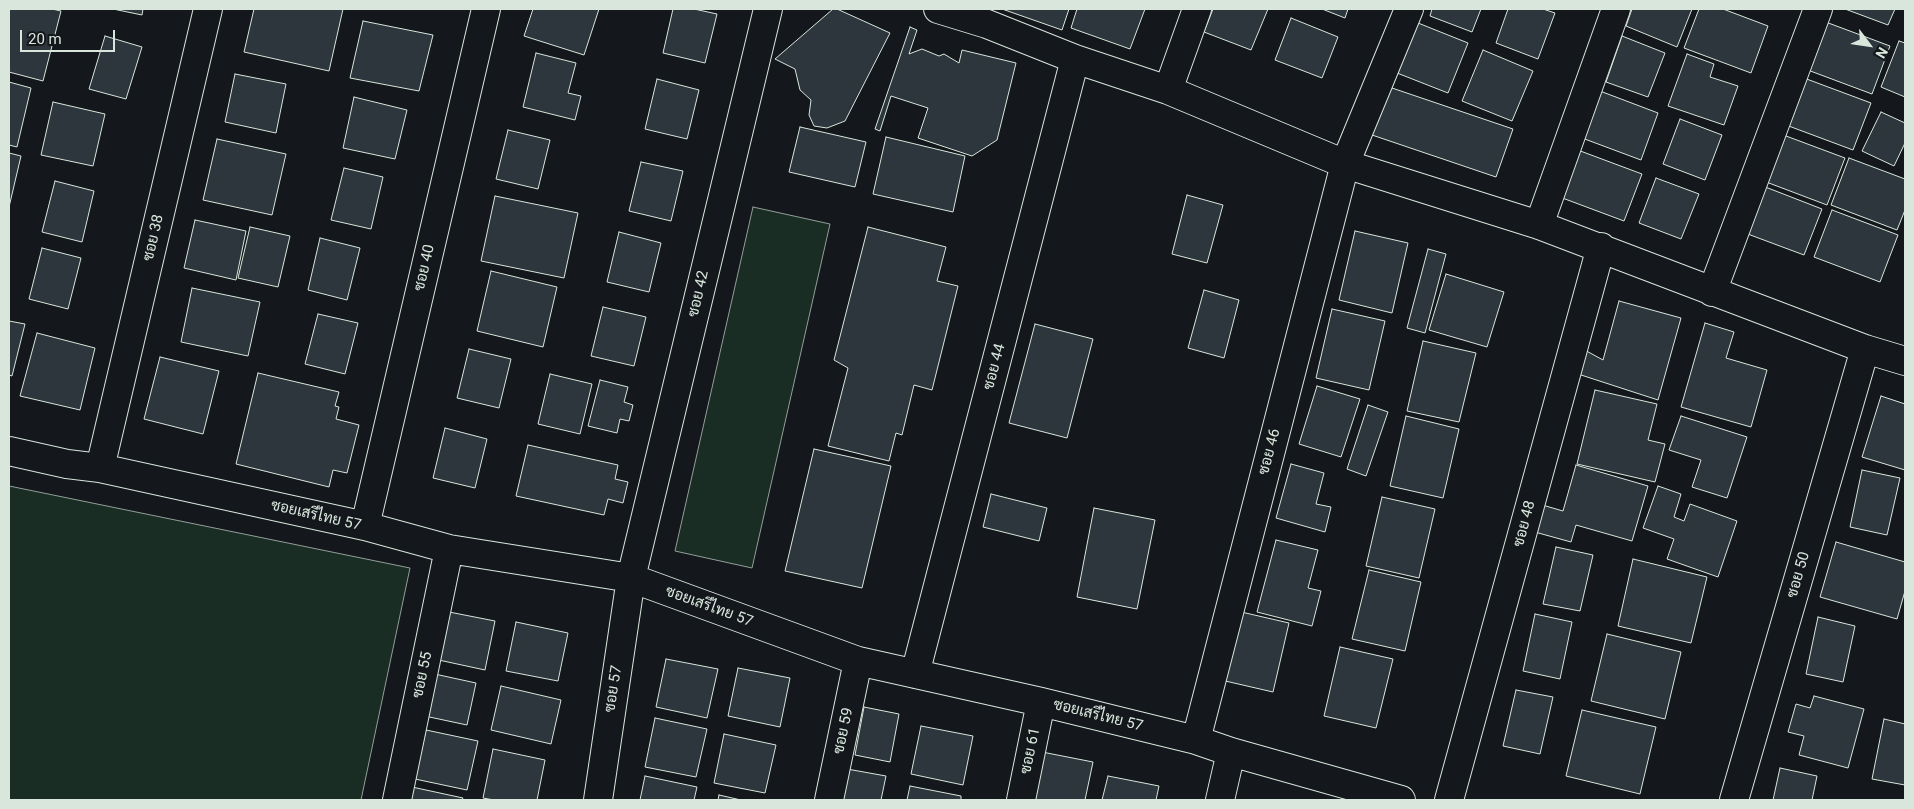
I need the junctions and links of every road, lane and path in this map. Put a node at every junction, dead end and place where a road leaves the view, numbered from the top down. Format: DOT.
graph roads {
  1 [pos="208,9"];
  2 [pos="486,9"];
  3 [pos="768,9"];
  4 [pos="938,9"];
  5 [pos="1197,9"];
  6 [pos="1409,9"];
  7 [pos="1616,9"];
  8 [pos="1818,9"];
  9 [pos="990,16"];
  10 [pos="1075,59"];
  11 [pos="1168,90"];
  12 [pos="1345,164"];
  13 [pos="1539,225"];
  14 [pos="1601,247"];
  15 [pos="1712,292"];
  16 [pos="1865,349"];
  17 [pos="1905,361"];
  18 [pos="9,450"];
  19 [pos="100,468"];
  20 [pos="365,526"];
  21 [pos="448,549"];
  22 [pos="631,578"];
  23 [pos="858,661"];
  24 [pos="915,674"];
  25 [pos="1041,702"];
  26 [pos="1196,740"];
  27 [pos="1231,752"];
  28 [pos="397,800"];
  29 [pos="598,800"];
  30 [pos="829,800"];
  31 [pos="1021,800"];
  32 [pos="1220,800"];
  33 [pos="1400,800"];
  34 [pos="1449,800"];
  35 [pos="1734,800"];
  1 -- 19 [label="street, ซอย 38"];
  2 -- 20 [label="street, ซอย 40"];
  3 -- 22 [label="street, ซอย 42"];
  4 -- 9 [label="street"];
  5 -- 11 [label="street"];
  6 -- 12 [label="street, ซอย 46"];
  7 -- 13 [label="street"];
  8 -- 15 [label="street"];
  9 -- 10 [label="street"];
  10 -- 11 [label="street"];
  10 -- 24 [label="street, ซอย 44"];
  11 -- 12 [label="street"];
  12 -- 13 [label="street"];
  12 -- 26 [label="street, ซอย 46"];
  13 -- 14 [label="street"];
  14 -- 15 [label="street"];
  14 -- 34 [label="street, ซอย 48"];
  15 -- 16 [label="street"];
  16 -- 17 [label="street"];
  16 -- 35 [label="street, ซอย 50"];
  18 -- 19 [label="street, ซอยเสรีไทย 57"];
  19 -- 20 [label="street, ซอยเสรีไทย 57"];
  20 -- 21 [label="street, ซอยเสรีไทย 57"];
  21 -- 22 [label="street, ซอยเสรีไทย 57"];
  21 -- 28 [label="street, ซอย 55"];
  22 -- 23 [label="street, ซอยเสรีไทย 57"];
  22 -- 29 [label="street, ซอย 57"];
  23 -- 24 [label="street, ซอยเสรีไทย 57"];
  23 -- 30 [label="street, ซอย 59"];
  24 -- 25 [label="street, ซอยเสรีไทย 57"];
  25 -- 26 [label="street, ซอยเสรีไทย 57"];
  25 -- 31 [label="street, ซอย 61"];
  26 -- 27 [label="street, ซอยเสรีไทย 57"];
  27 -- 32 [label="street"];
  27 -- 33 [label="street, ซอยเสรีไทย 57"];
}
